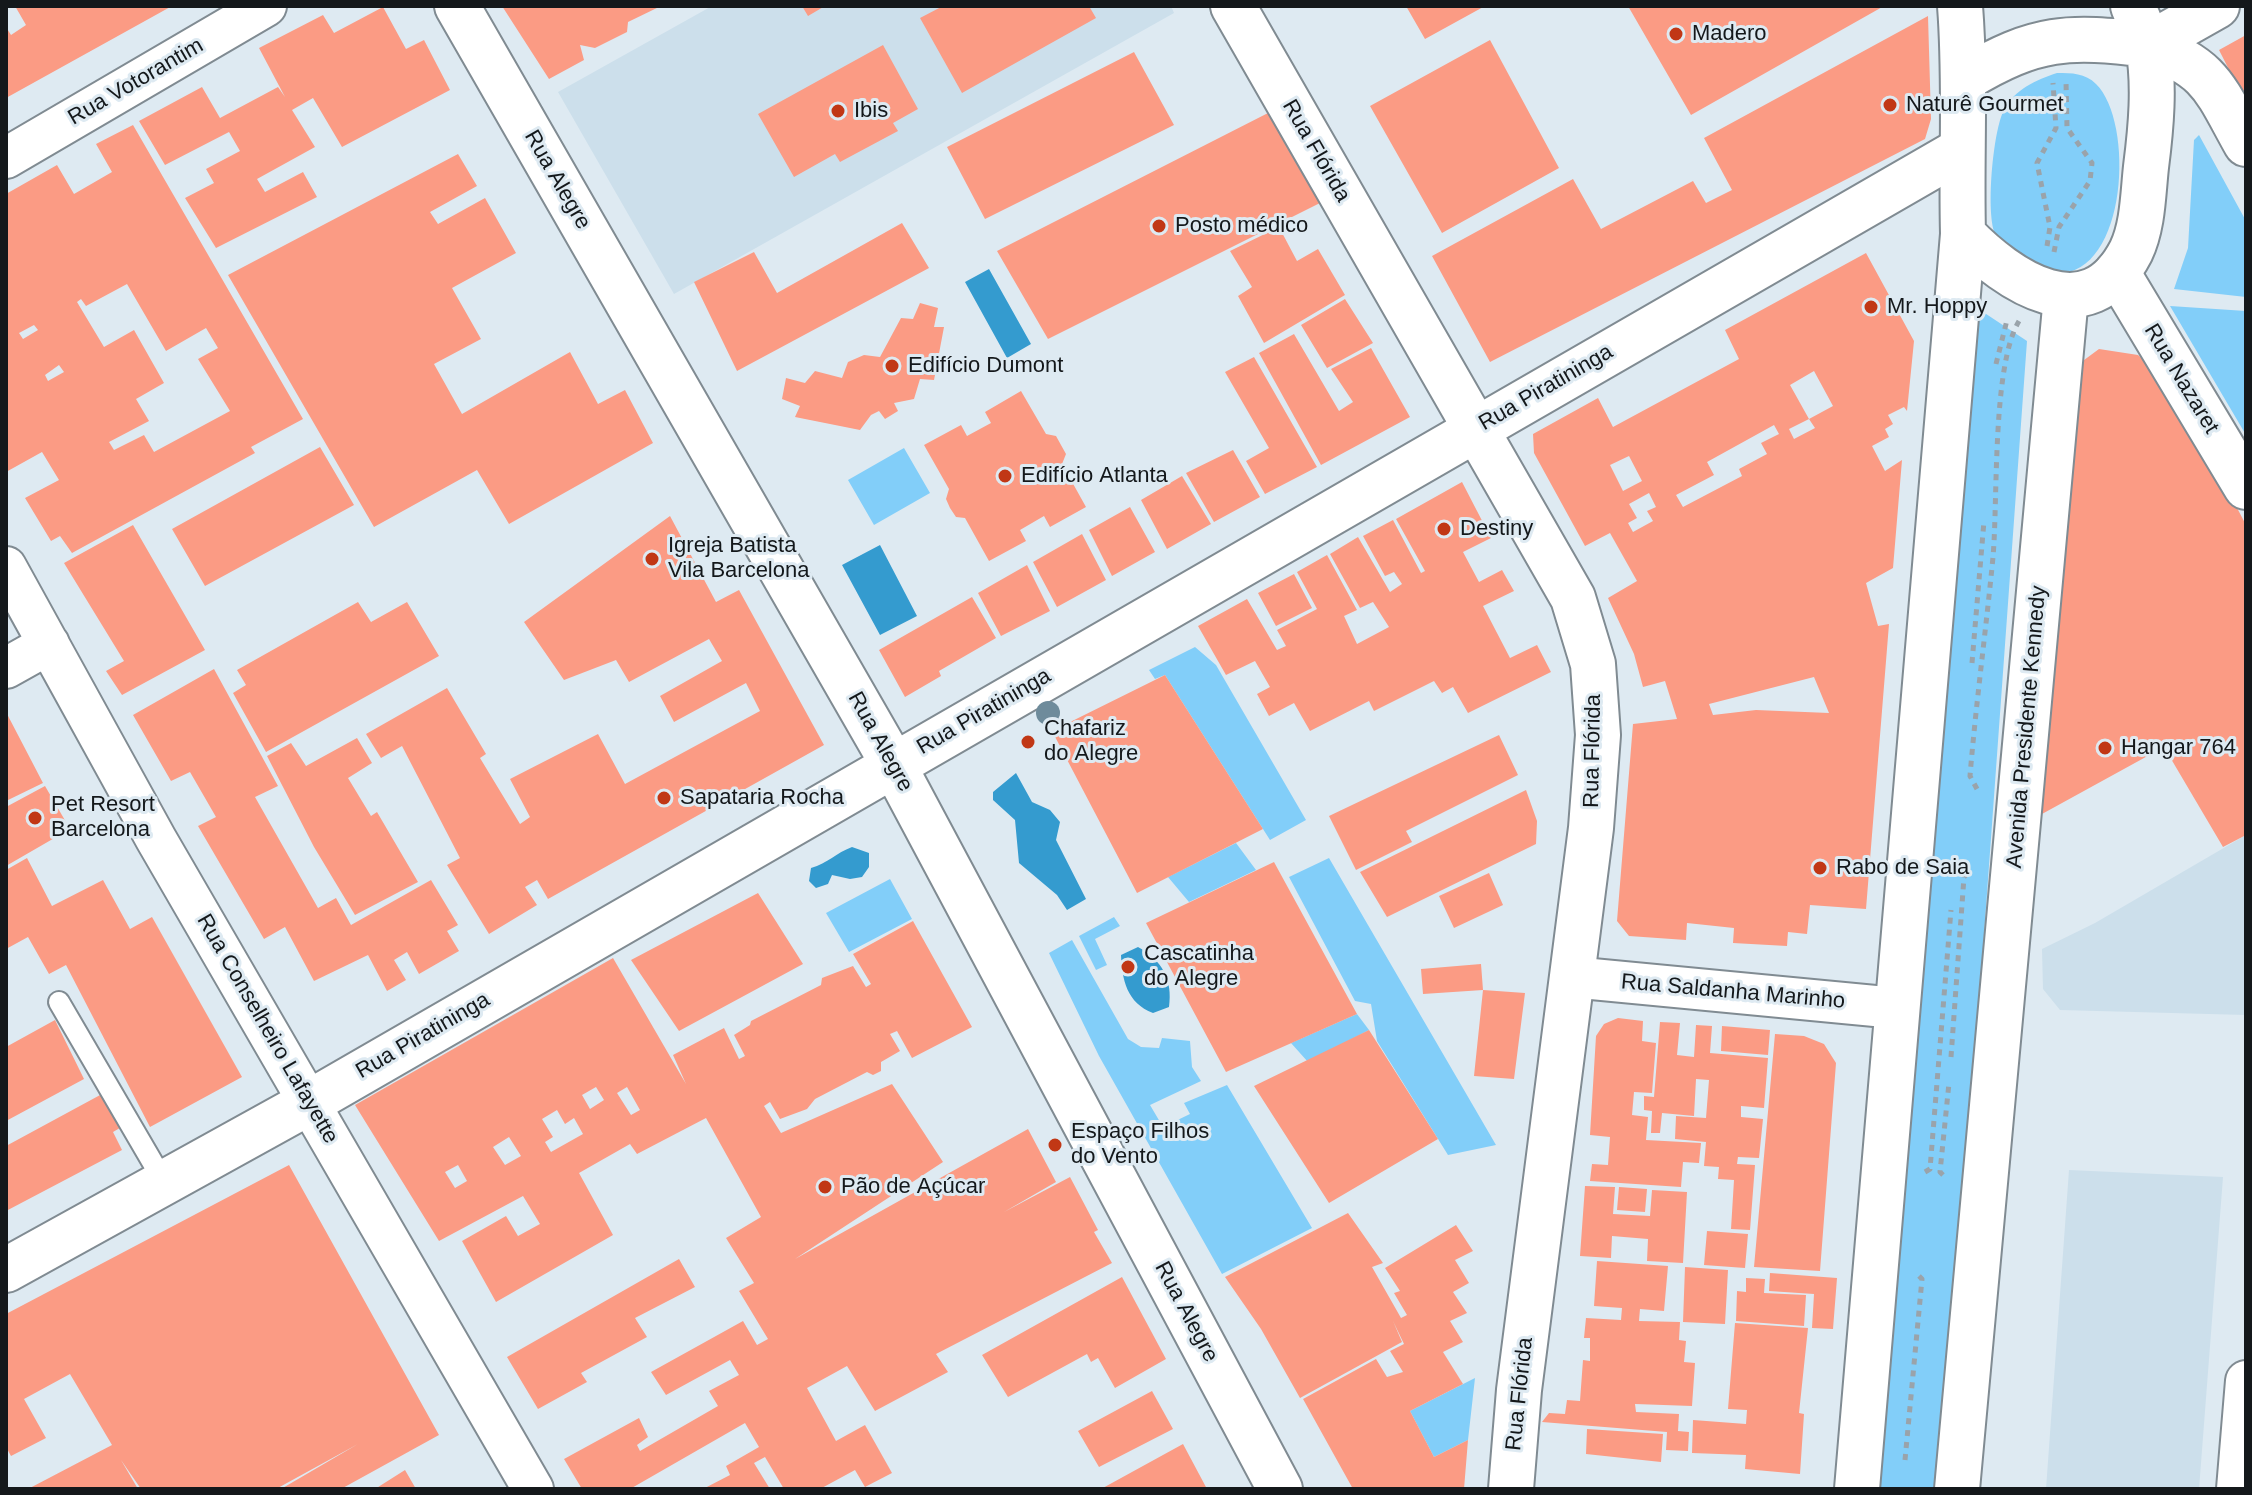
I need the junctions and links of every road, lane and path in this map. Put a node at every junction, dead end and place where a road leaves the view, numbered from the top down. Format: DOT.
graph roads {
  1 [pos="266,6"];
  2 [pos="457,6"];
  3 [pos="1233,6"];
  4 [pos="1960,6"];
  5 [pos="2217,6"];
  6 [pos="2140,26"];
  7 [pos="2053,74"];
  8 [pos="1966,78"];
  9 [pos="2246,144"];
  10 [pos="1961,150"];
  11 [pos="6,158"];
  12 [pos="1963,234"];
  13 [pos="2046,254"];
  14 [pos="2117,272"];
  15 [pos="2066,296"];
  16 [pos="1474,430"];
  17 [pos="2246,487"];
  18 [pos="6,567"];
  19 [pos="49,644"];
  20 [pos="6,668"];
  21 [pos="893,764"];
  22 [pos="1951,907"];
  23 [pos="1571,977"];
  24 [pos="59,1002"];
  25 [pos="1896,1008"];
  26 [pos="310,1102"];
  27 [pos="1930,1169"];
  28 [pos="164,1182"];
  29 [pos="6,1270"];
  30 [pos="1922,1279"];
  31 [pos="2246,1381"];
  32 [pos="1903,1474"];
  33 [pos="533,1489"];
  34 [pos="1280,1489"];
  35 [pos="1511,1489"];
  36 [pos="1857,1489"];
  37 [pos="1957,1489"];
  38 [pos="2237,1489"];
  1 -- 11 [label="street, Rua Votorantim"];
  2 -- 21 [label="main road, Rua Alegre"];
  3 -- 16 [label="main road, Rua Flórida"];
  4 -- 8 [label="main road"];
  5 -- 6 [label="main road"];
  6 -- 8 [label="main road"];
  6 -- 9 [label="main road"];
  6 -- 14 [label="main road"];
  7 -- 13 [label="path"];
  8 -- 10 [label="main road"];
  10 -- 12 [label="main road"];
  10 -- 16 [label="main road, Rua Piratininga"];
  12 -- 15 [label="main road"];
  12 -- 25 [label="main road"];
  14 -- 15 [label="main road"];
  14 -- 17 [label="main road, Rua Nazaret"];
  15 -- 37 [label="main road, Avenida Presidente Kennedy"];
  16 -- 21 [label="main road, Rua Piratininga"];
  16 -- 23 [label="main road, Rua Flórida"];
  18 -- 19 [label="street, Rua Conselheiro Lafayette"];
  19 -- 20 [label="street"];
  19 -- 26 [label="street, Rua Conselheiro Lafayette"];
  21 -- 26 [label="main road, Rua Piratininga"];
  21 -- 34 [label="main road, Rua Alegre"];
  22 -- 27 [label="path"];
  23 -- 25 [label="street, Rua Saldanha Marinho"];
  23 -- 35 [label="main road, Rua Flórida"];
  24 -- 28 [label="lane"];
  25 -- 36 [label="main road"];
  26 -- 28 [label="main road, Rua Piratininga"];
  26 -- 33 [label="street, Rua Conselheiro Lafayette"];
  28 -- 29 [label="main road, Rua Piratininga"];
  30 -- 32 [label="path"];
  31 -- 38 [label="street"];
}
